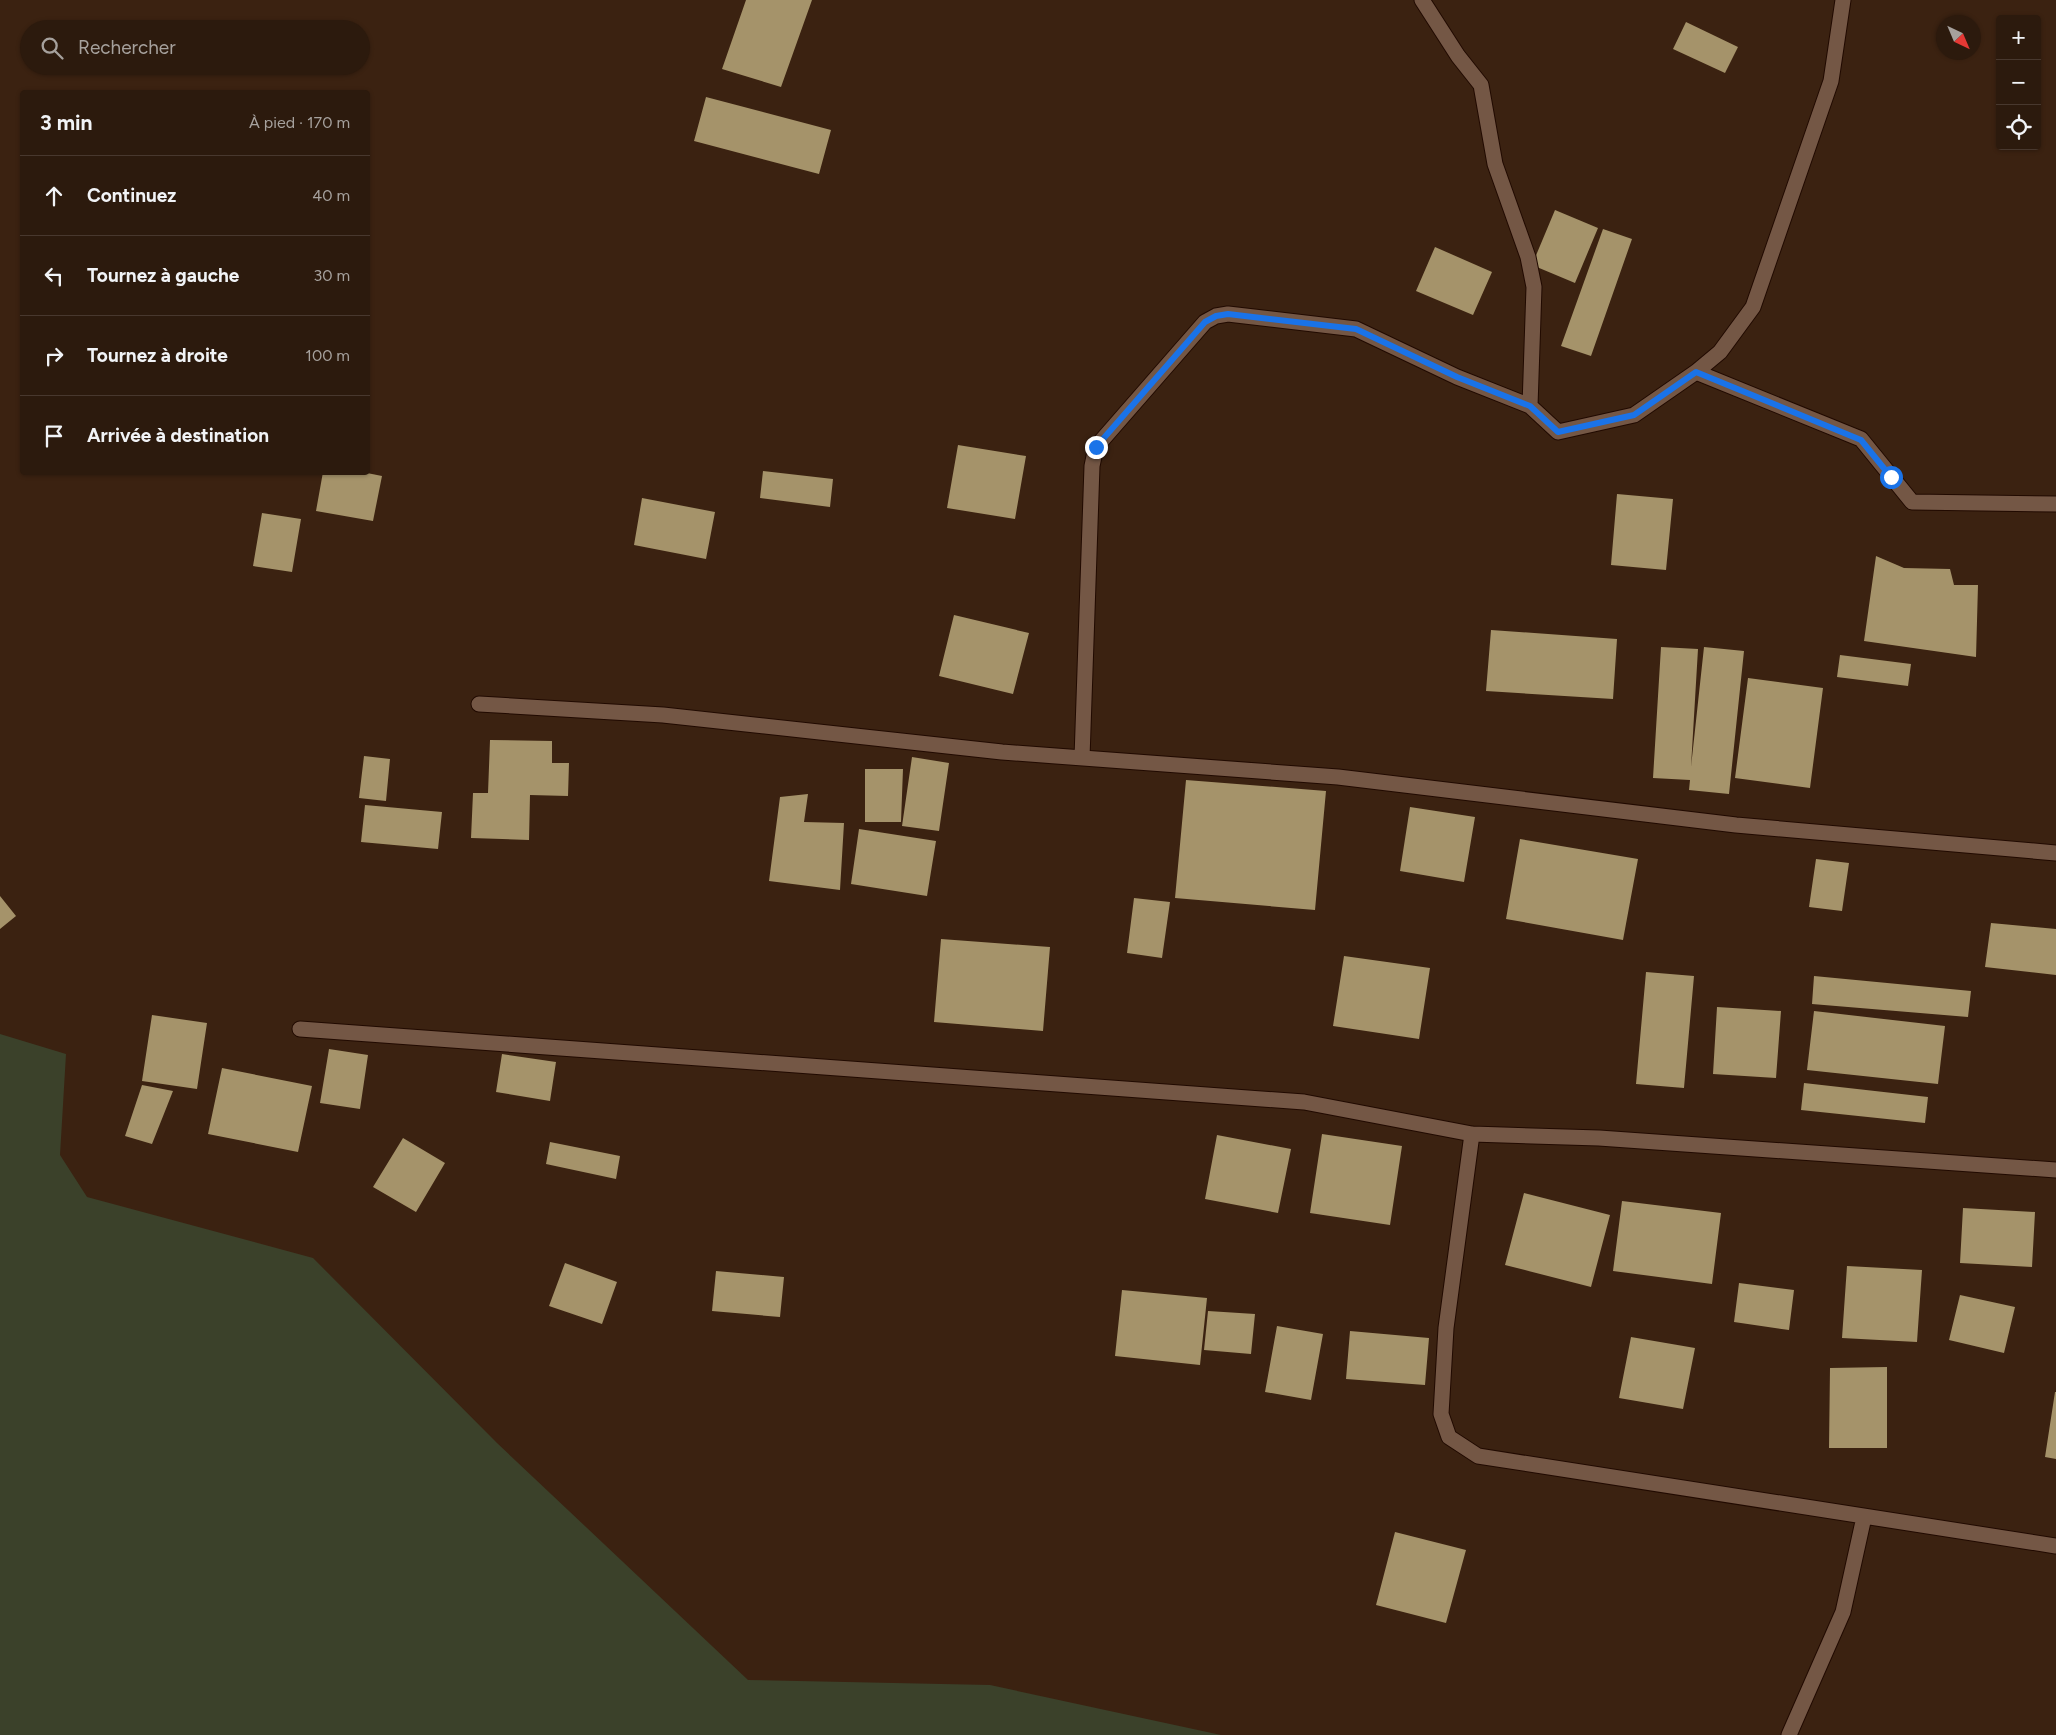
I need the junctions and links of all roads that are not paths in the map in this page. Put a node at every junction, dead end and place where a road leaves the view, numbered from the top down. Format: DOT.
graph roads {
  1 [pos="1422,0"];
  2 [pos="1843,0"];
  3 [pos="1696,372"];
  4 [pos="1530,406"];
  5 [pos="2056,504"];
  6 [pos="479,704"];
  7 [pos="1082,758"];
  8 [pos="2056,853"];
  9 [pos="300,1030"];
  10 [pos="1472,1134"];
  11 [pos="2056,1170"];
  12 [pos="1864,1517"];
  13 [pos="2056,1546"];
  14 [pos="1789,1735"];
  1 -- 4 [label="street"];
  2 -- 3 [label="street"];
  3 -- 4 [label="street"];
  3 -- 5 [label="street"];
  4 -- 7 [label="street"];
  6 -- 7 [label="street"];
  7 -- 8 [label="street"];
  9 -- 10 [label="street"];
  10 -- 11 [label="street"];
  10 -- 12 [label="street"];
  12 -- 13 [label="street"];
  12 -- 14 [label="street"];
}
